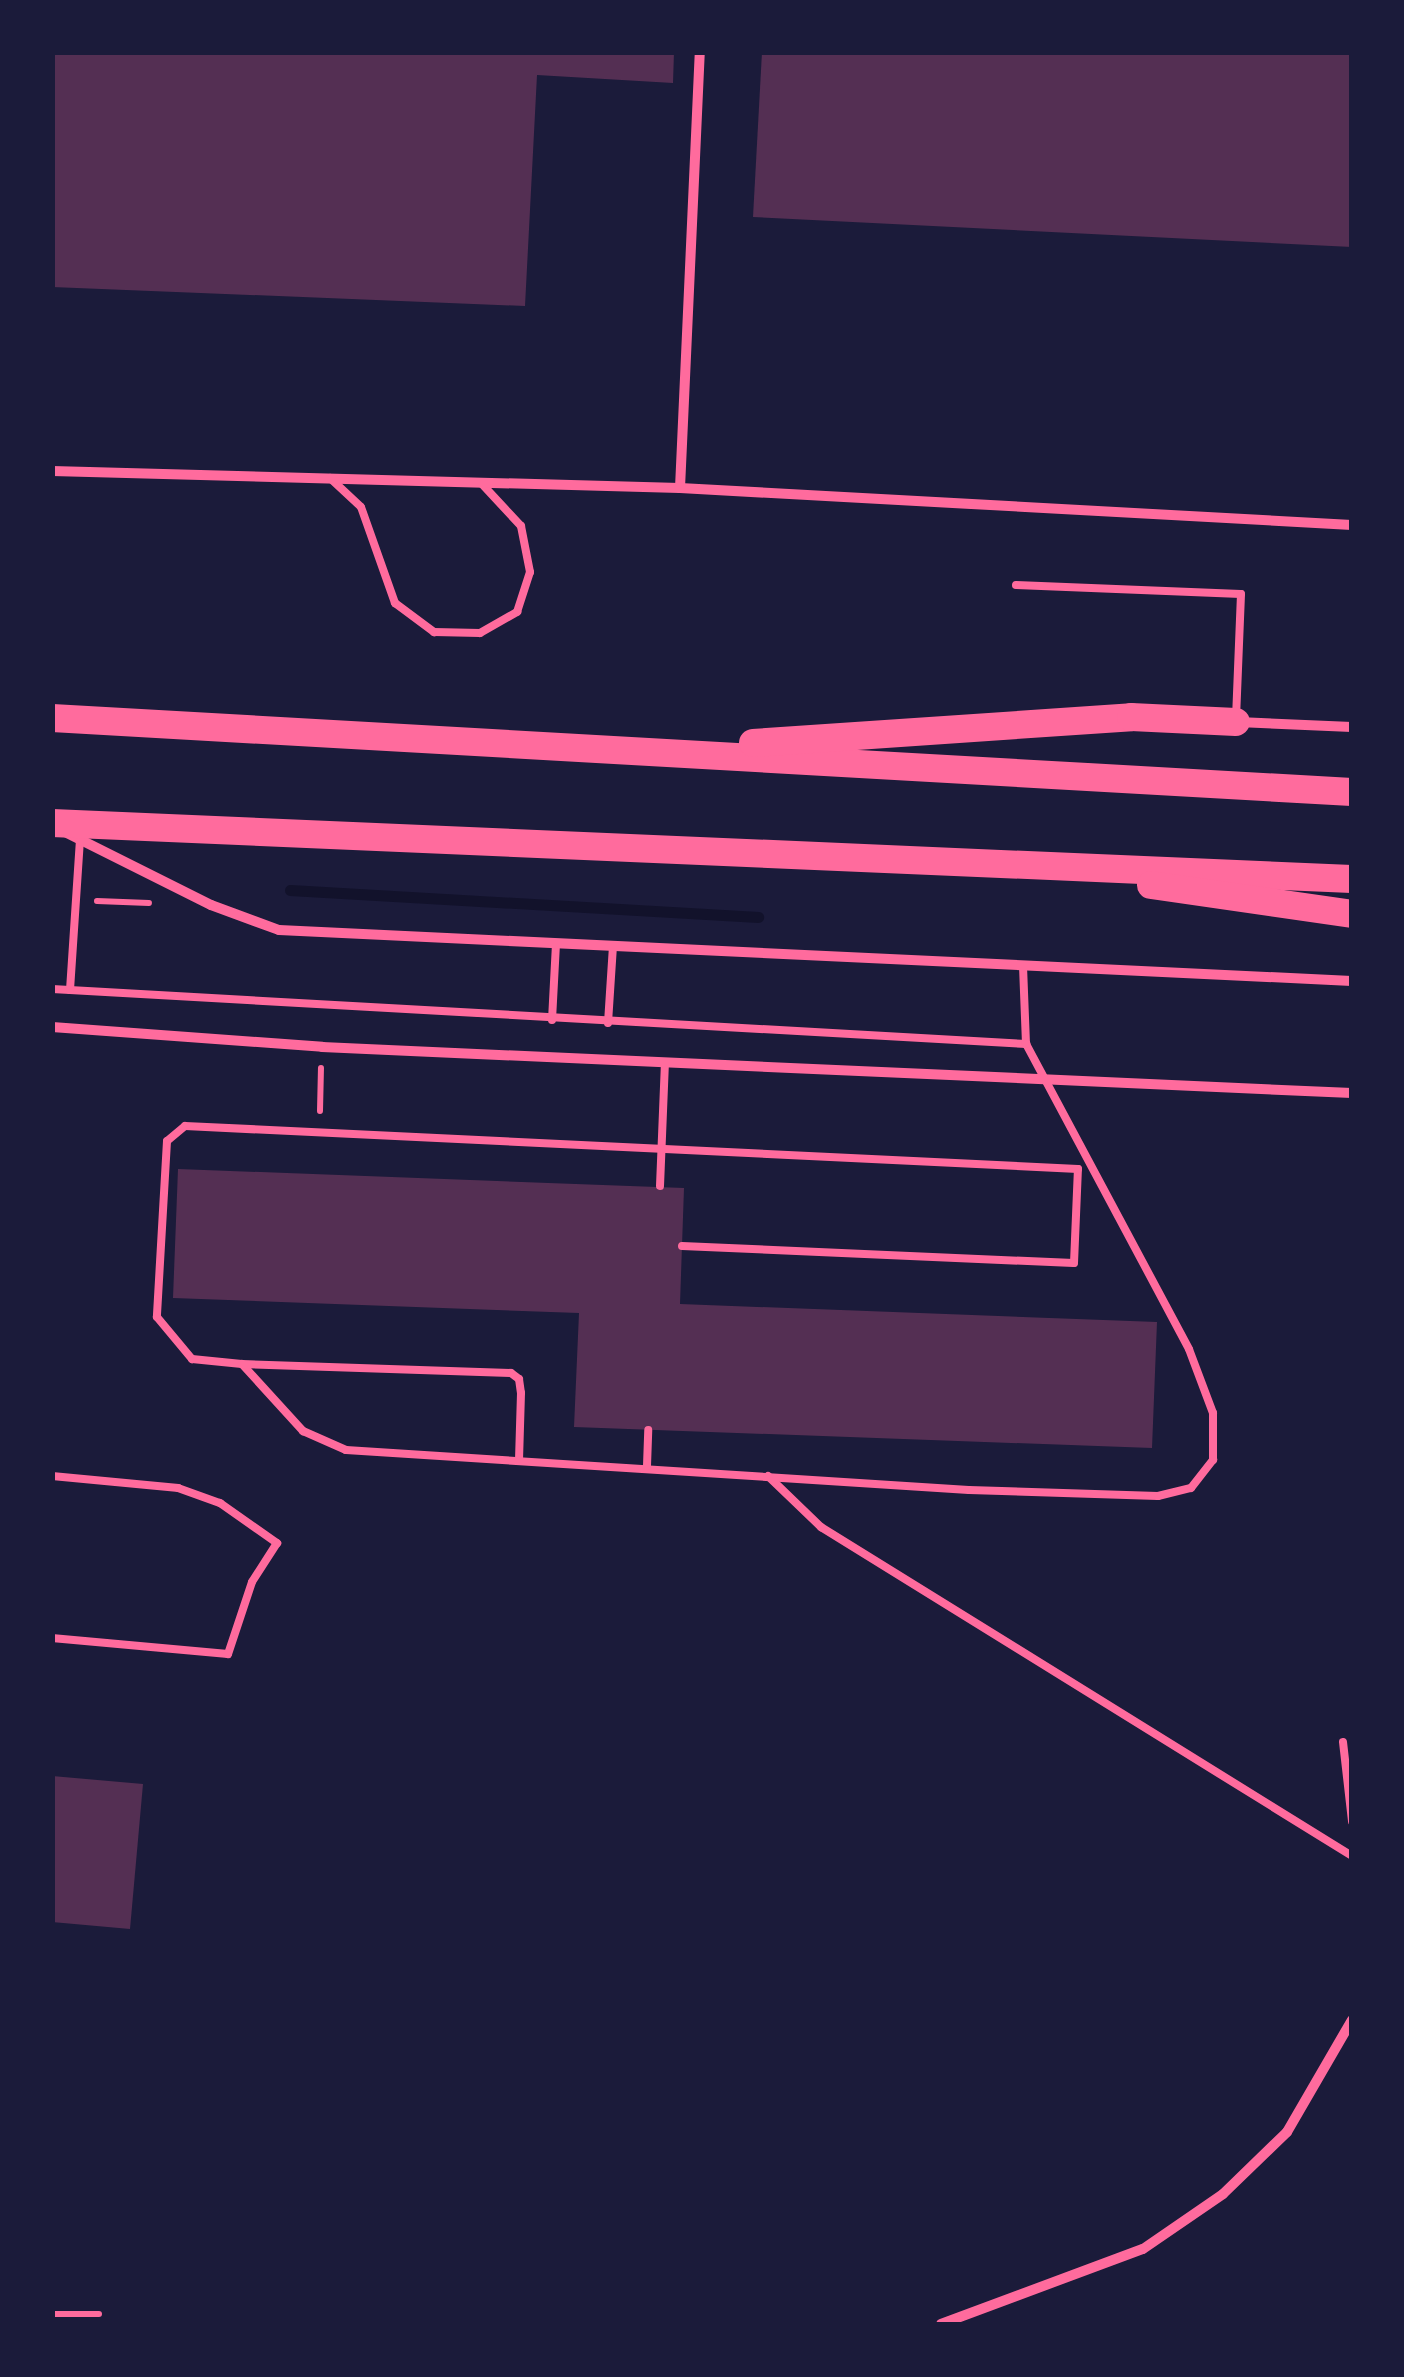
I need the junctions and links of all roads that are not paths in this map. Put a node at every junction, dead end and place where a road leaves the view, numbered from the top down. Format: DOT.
graph roads {
  1 [pos="700,52"];
  2 [pos="52,471"];
  3 [pos="330,478"];
  4 [pos="481,482"];
  5 [pos="680,488"];
  6 [pos="1352,524"];
  7 [pos="1016,585"];
  8 [pos="52,718"];
  9 [pos="1236,722"];
  10 [pos="1352,727"];
  11 [pos="639,752"];
  12 [pos="1352,792"];
  13 [pos="52,825"];
  14 [pos="80,840"];
  15 [pos="996,862"];
  16 [pos="1352,879"];
  17 [pos="1352,914"];
  18 [pos="556,944"];
  19 [pos="613,946"];
  20 [pos="1023,966"];
  21 [pos="1352,981"];
  22 [pos="52,989"];
  23 [pos="70,990"];
  24 [pos="552,1020"];
  25 [pos="608,1023"];
  26 [pos="52,1027"];
  27 [pos="1026,1044"];
  28 [pos="664,1063"];
  29 [pos="1352,1093"];
  30 [pos="662,1149"];
  31 [pos="660,1186"];
  32 [pos="682,1246"];
  33 [pos="242,1364"];
  34 [pos="648,1430"];
  35 [pos="519,1458"];
  36 [pos="647,1466"];
  37 [pos="52,1476"];
  38 [pos="768,1476"];
  39 [pos="52,1638"];
  40 [pos="1344,1742"];
  41 [pos="1352,1820"];
  42 [pos="1352,1856"];
  43 [pos="1352,2020"];
  44 [pos="941,2324"];
  1 -- 5 [label="street"];
  2 -- 3 [label="street"];
  3 -- 4 [label="street"];
  3 -- 4 [label="lane"];
  4 -- 5 [label="street"];
  5 -- 6 [label="street"];
  7 -- 9 [label="lane"];
  8 -- 11 [label="highway"];
  9 -- 10 [label="street"];
  9 -- 11 [label="highway"];
  11 -- 12 [label="highway"];
  13 -- 14 [label="street"];
  13 -- 15 [label="highway"];
  14 -- 18 [label="street"];
  14 -- 23 [label="lane"];
  15 -- 16 [label="highway"];
  15 -- 17 [label="highway"];
  18 -- 19 [label="street"];
  18 -- 24 [label="lane"];
  19 -- 20 [label="street"];
  19 -- 25 [label="lane"];
  20 -- 21 [label="street"];
  20 -- 27 [label="lane"];
  22 -- 23 [label="lane"];
  23 -- 24 [label="lane"];
  24 -- 25 [label="lane"];
  25 -- 27 [label="lane"];
  26 -- 28 [label="street"];
  27 -- 38 [label="lane"];
  28 -- 29 [label="street"];
  28 -- 30 [label="lane"];
  30 -- 31 [label="lane"];
  30 -- 32 [label="lane"];
  30 -- 33 [label="lane"];
  33 -- 35 [label="lane"];
  33 -- 35 [label="lane"];
  34 -- 36 [label="lane"];
  35 -- 36 [label="lane"];
  36 -- 38 [label="lane"];
  37 -- 39 [label="lane"];
  38 -- 42 [label="lane"];
  40 -- 41 [label="lane"];
  43 -- 44 [label="street"];
}
